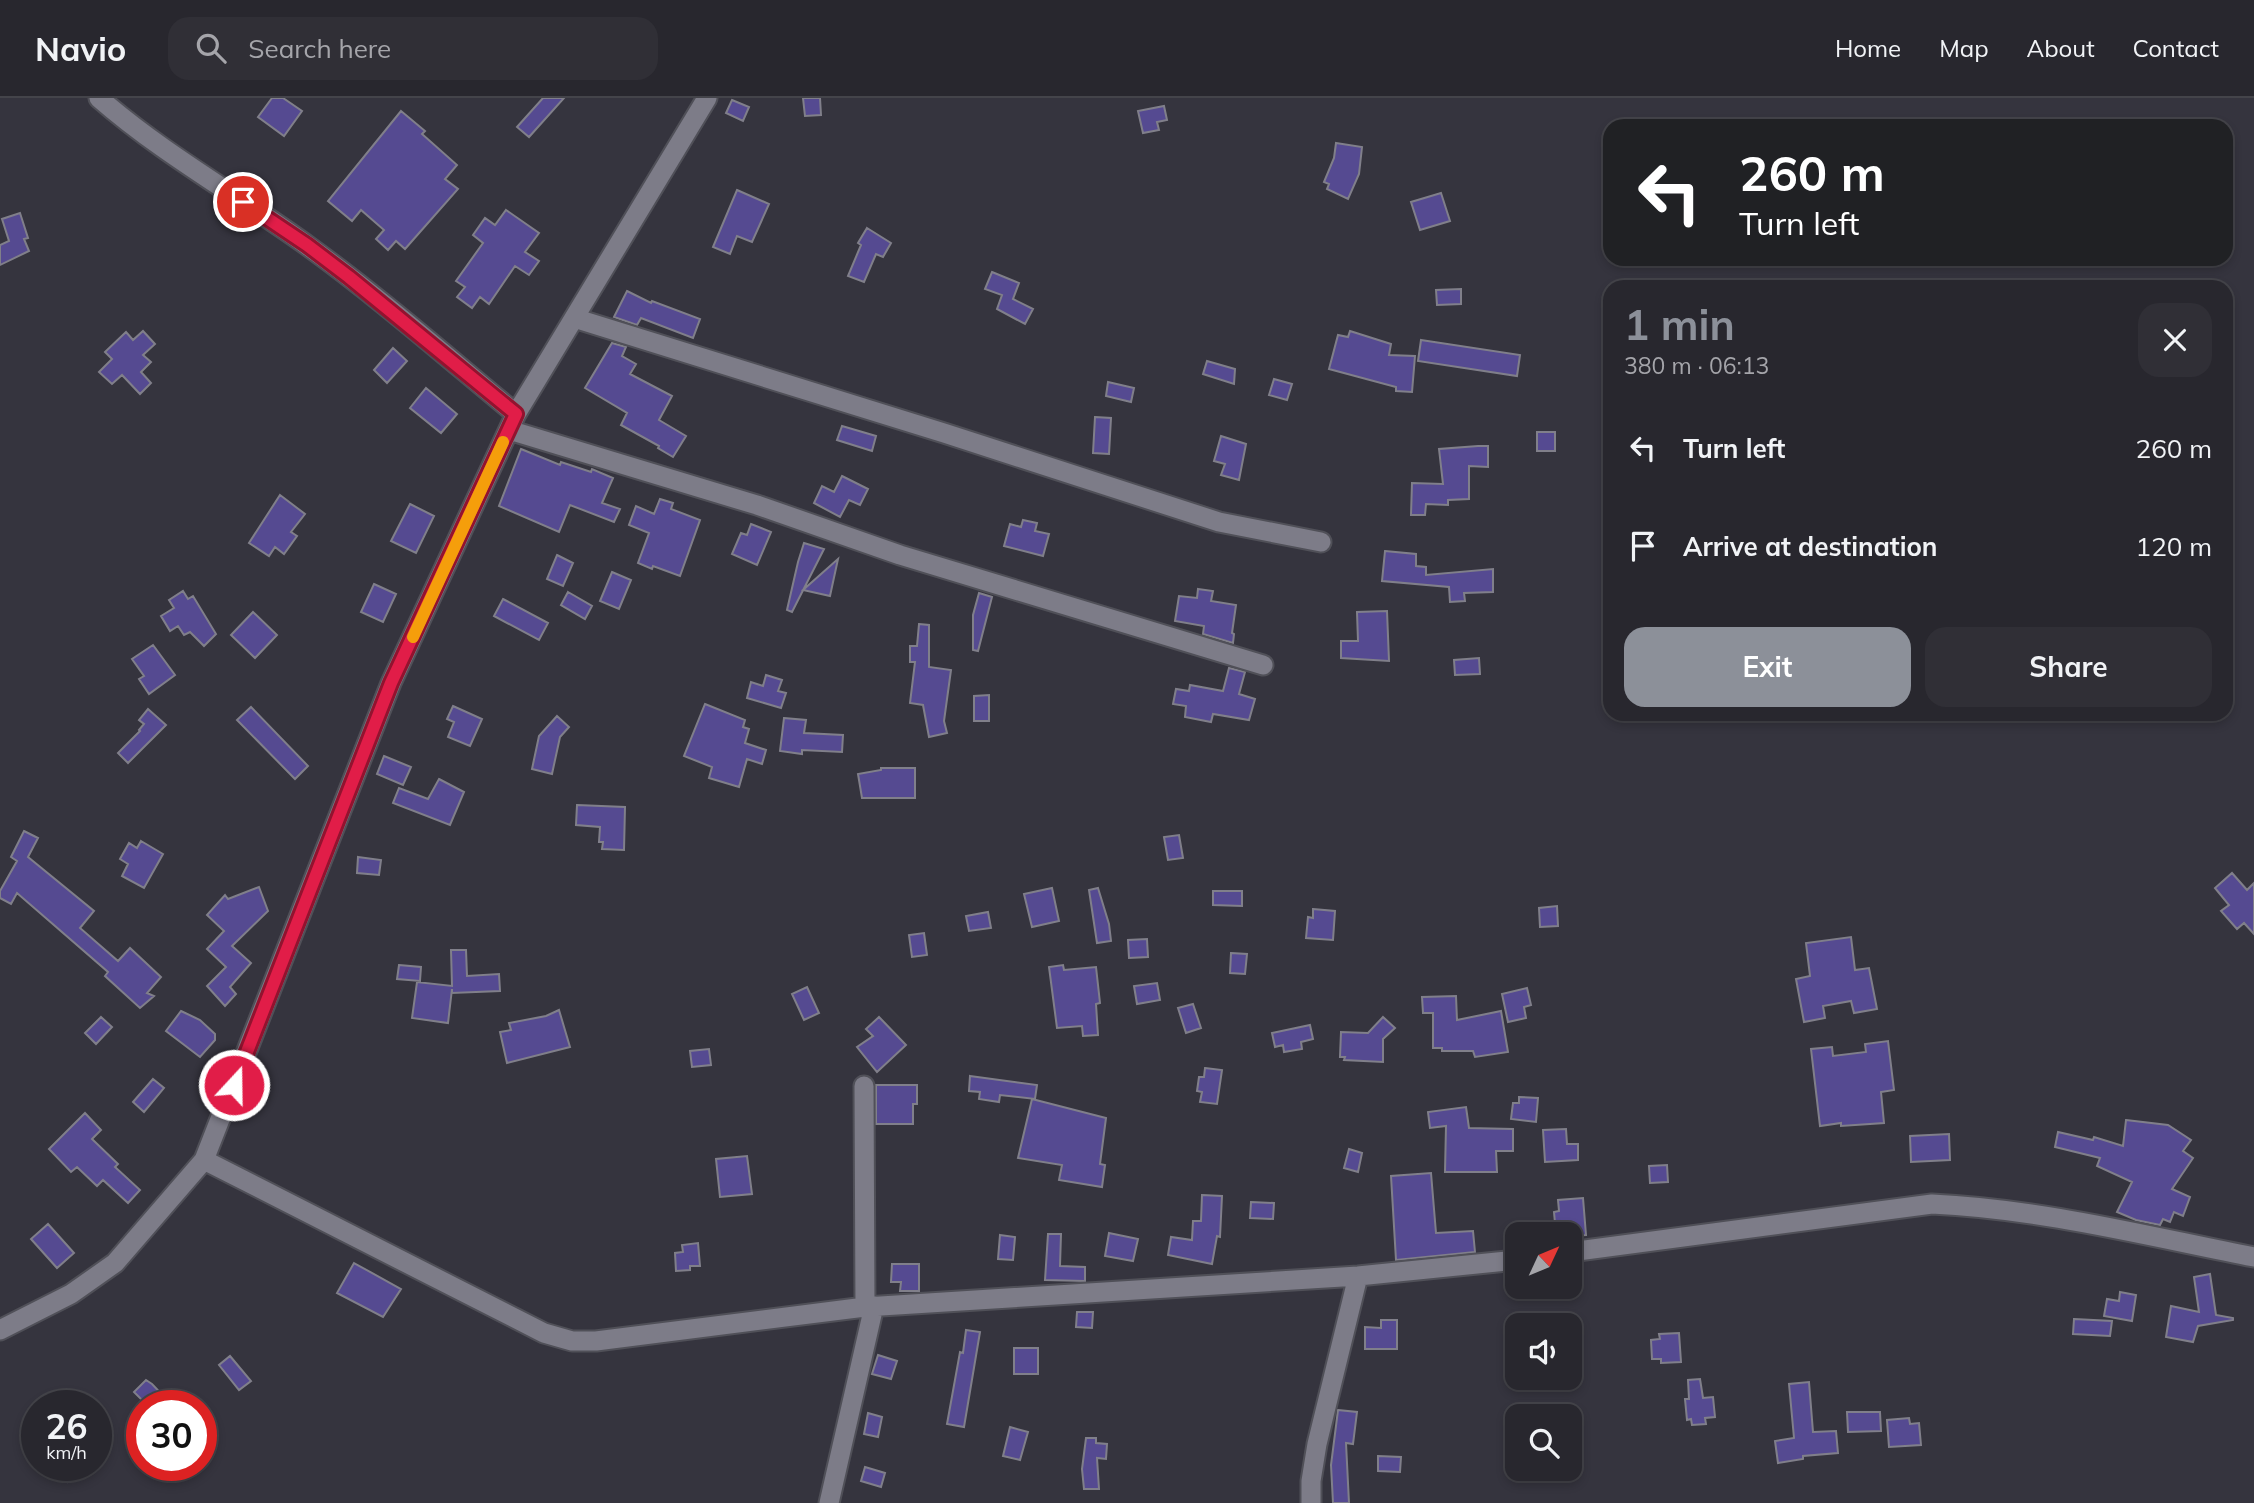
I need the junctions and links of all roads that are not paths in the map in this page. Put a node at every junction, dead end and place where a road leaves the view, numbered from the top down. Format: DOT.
graph roads {
  1 [pos="99,98"];
  2 [pos="707,98"];
  3 [pos="574,317"];
  4 [pos="512,422"];
  5 [pos="1321,542"];
  6 [pos="1263,665"];
  7 [pos="864,1086"];
  8 [pos="204,1160"];
  9 [pos="1582,1250"];
  10 [pos="2254,1257"];
  11 [pos="1505,1260"];
  12 [pos="1358,1276"];
  13 [pos="870,1307"];
  14 [pos="0,1330"];
  15 [pos="829,1503"];
  16 [pos="1311,1503"];
  1 -- 4 [label="street"];
  2 -- 3 [label="street"];
  3 -- 4 [label="street"];
  3 -- 5 [label="street"];
  4 -- 6 [label="street"];
  4 -- 8 [label="street"];
  7 -- 13 [label="street"];
  8 -- 13 [label="street"];
  8 -- 14 [label="street"];
  9 -- 10 [label="street"];
  11 -- 12 [label="street"];
  12 -- 13 [label="street"];
  12 -- 16 [label="street"];
  13 -- 15 [label="street"];
}
